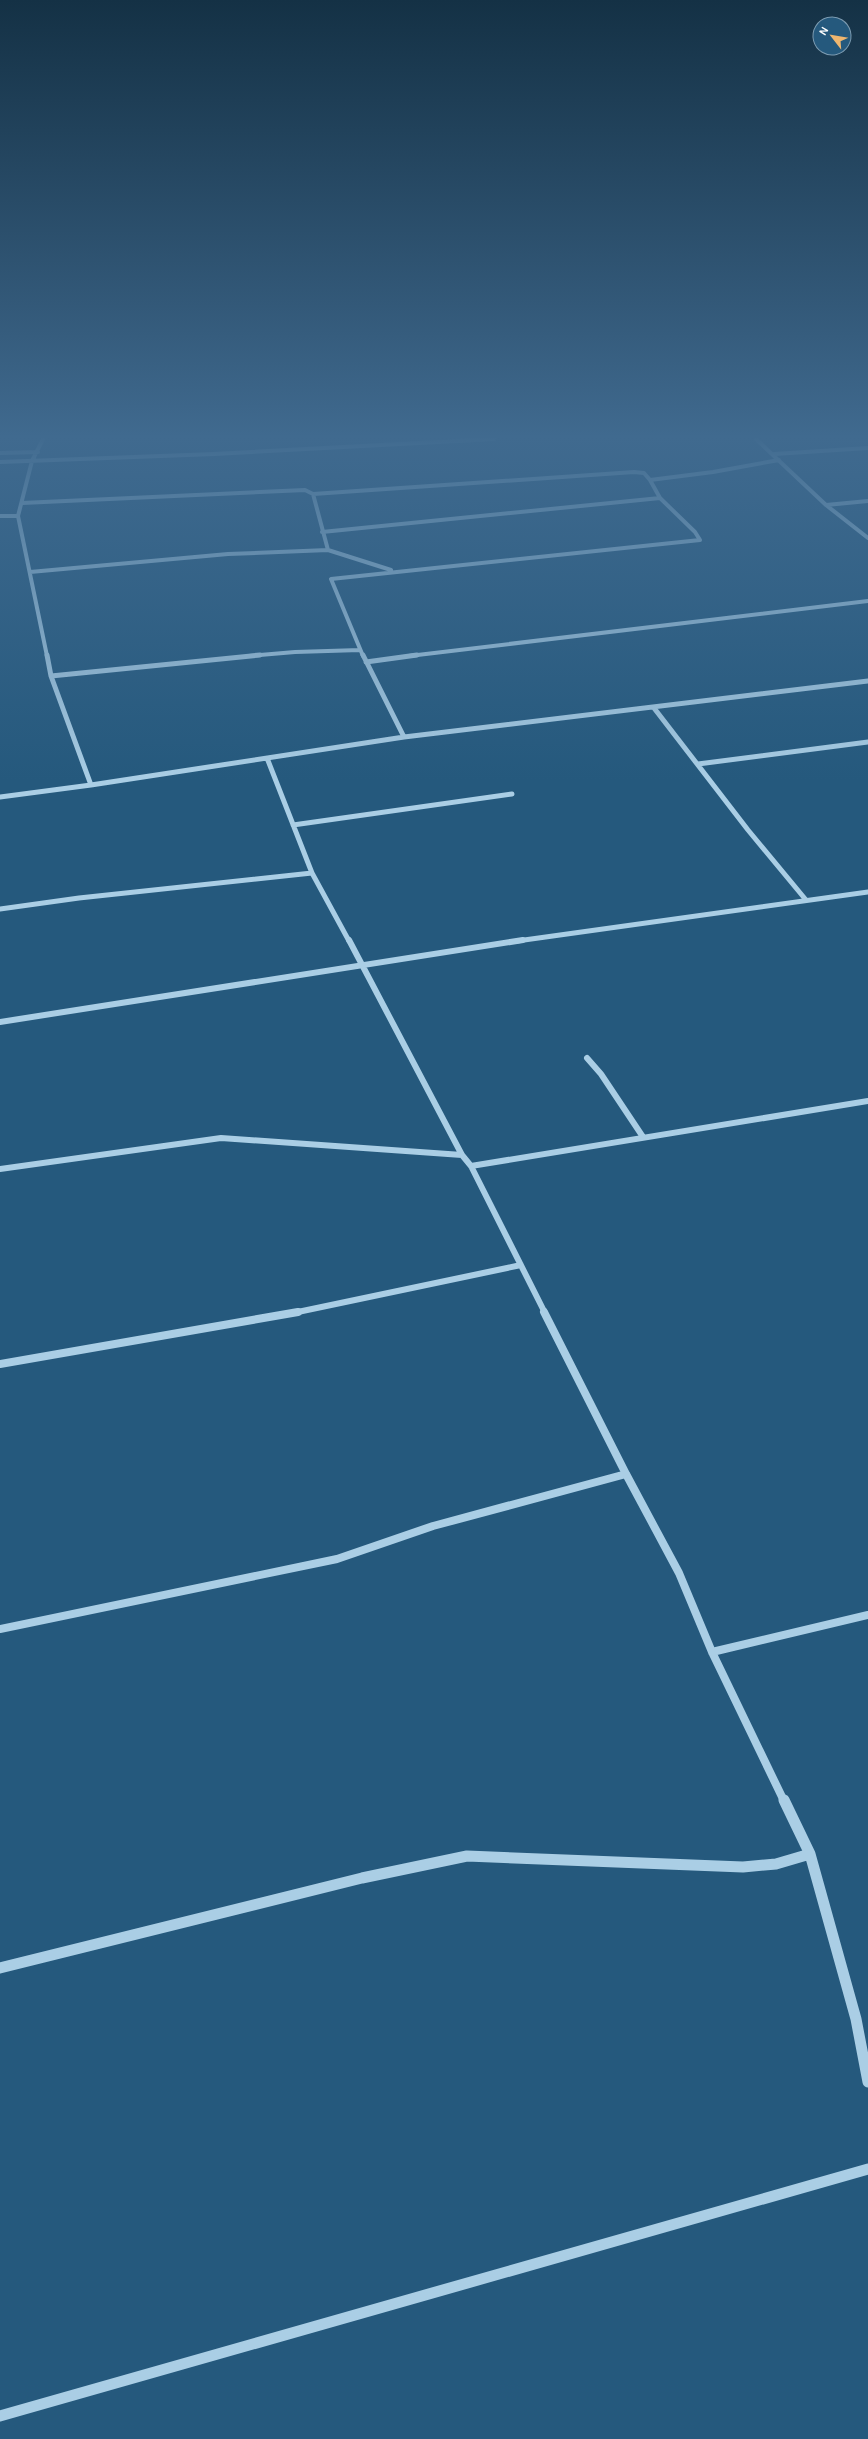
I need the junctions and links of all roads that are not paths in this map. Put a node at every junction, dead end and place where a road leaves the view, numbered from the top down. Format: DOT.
graph roads {
  1 [pos="26,553"];
  2 [pos="263,553"];
  3 [pos="337,553"];
  4 [pos="584,553"];
  5 [pos="395,571"];
  6 [pos="30,572"];
  7 [pos="868,601"];
  8 [pos="360,650"];
  9 [pos="366,662"];
  10 [pos="51,676"];
  11 [pos="868,681"];
  12 [pos="654,708"];
  13 [pos="404,737"];
  14 [pos="868,742"];
  15 [pos="267,758"];
  16 [pos="698,764"];
  17 [pos="91,785"];
  18 [pos="512,794"];
  19 [pos="0,797"];
  20 [pos="293,825"];
  21 [pos="312,873"];
  22 [pos="868,892"];
  23 [pos="806,900"];
  24 [pos="0,910"];
  25 [pos="363,966"];
  26 [pos="0,1022"];
  27 [pos="586,1058"];
  28 [pos="868,1101"];
  29 [pos="643,1137"];
  30 [pos="462,1155"];
  31 [pos="472,1166"];
  32 [pos="0,1170"];
  33 [pos="522,1264"];
  34 [pos="0,1364"];
  35 [pos="626,1474"];
  36 [pos="868,1615"];
  37 [pos="0,1629"];
  38 [pos="712,1652"];
  39 [pos="810,1854"];
  40 [pos="0,1968"];
  41 [pos="868,2082"];
  42 [pos="868,2169"];
  43 [pos="0,2416"];
  1 -- 6 [label="street"];
  2 -- 6 [label="street"];
  3 -- 5 [label="street"];
  4 -- 5 [label="street"];
  5 -- 8 [label="street"];
  6 -- 10 [label="street"];
  7 -- 9 [label="street"];
  8 -- 9 [label="street"];
  8 -- 10 [label="street"];
  9 -- 13 [label="street"];
  10 -- 17 [label="street"];
  11 -- 12 [label="street"];
  12 -- 13 [label="street"];
  12 -- 16 [label="street"];
  13 -- 15 [label="street"];
  14 -- 16 [label="street"];
  15 -- 17 [label="street"];
  15 -- 20 [label="street"];
  16 -- 23 [label="street"];
  17 -- 19 [label="street"];
  18 -- 20 [label="street"];
  20 -- 21 [label="street"];
  21 -- 24 [label="street"];
  21 -- 25 [label="street"];
  22 -- 23 [label="street"];
  23 -- 25 [label="street"];
  25 -- 26 [label="street"];
  25 -- 30 [label="street"];
  27 -- 29 [label="street"];
  28 -- 29 [label="street"];
  29 -- 31 [label="street"];
  30 -- 31 [label="street"];
  30 -- 32 [label="street"];
  31 -- 33 [label="street"];
  33 -- 34 [label="street"];
  33 -- 35 [label="street"];
  35 -- 37 [label="street"];
  35 -- 38 [label="street"];
  36 -- 38 [label="street"];
  38 -- 39 [label="street"];
  39 -- 40 [label="street"];
  39 -- 41 [label="street"];
  42 -- 43 [label="street"];
}
